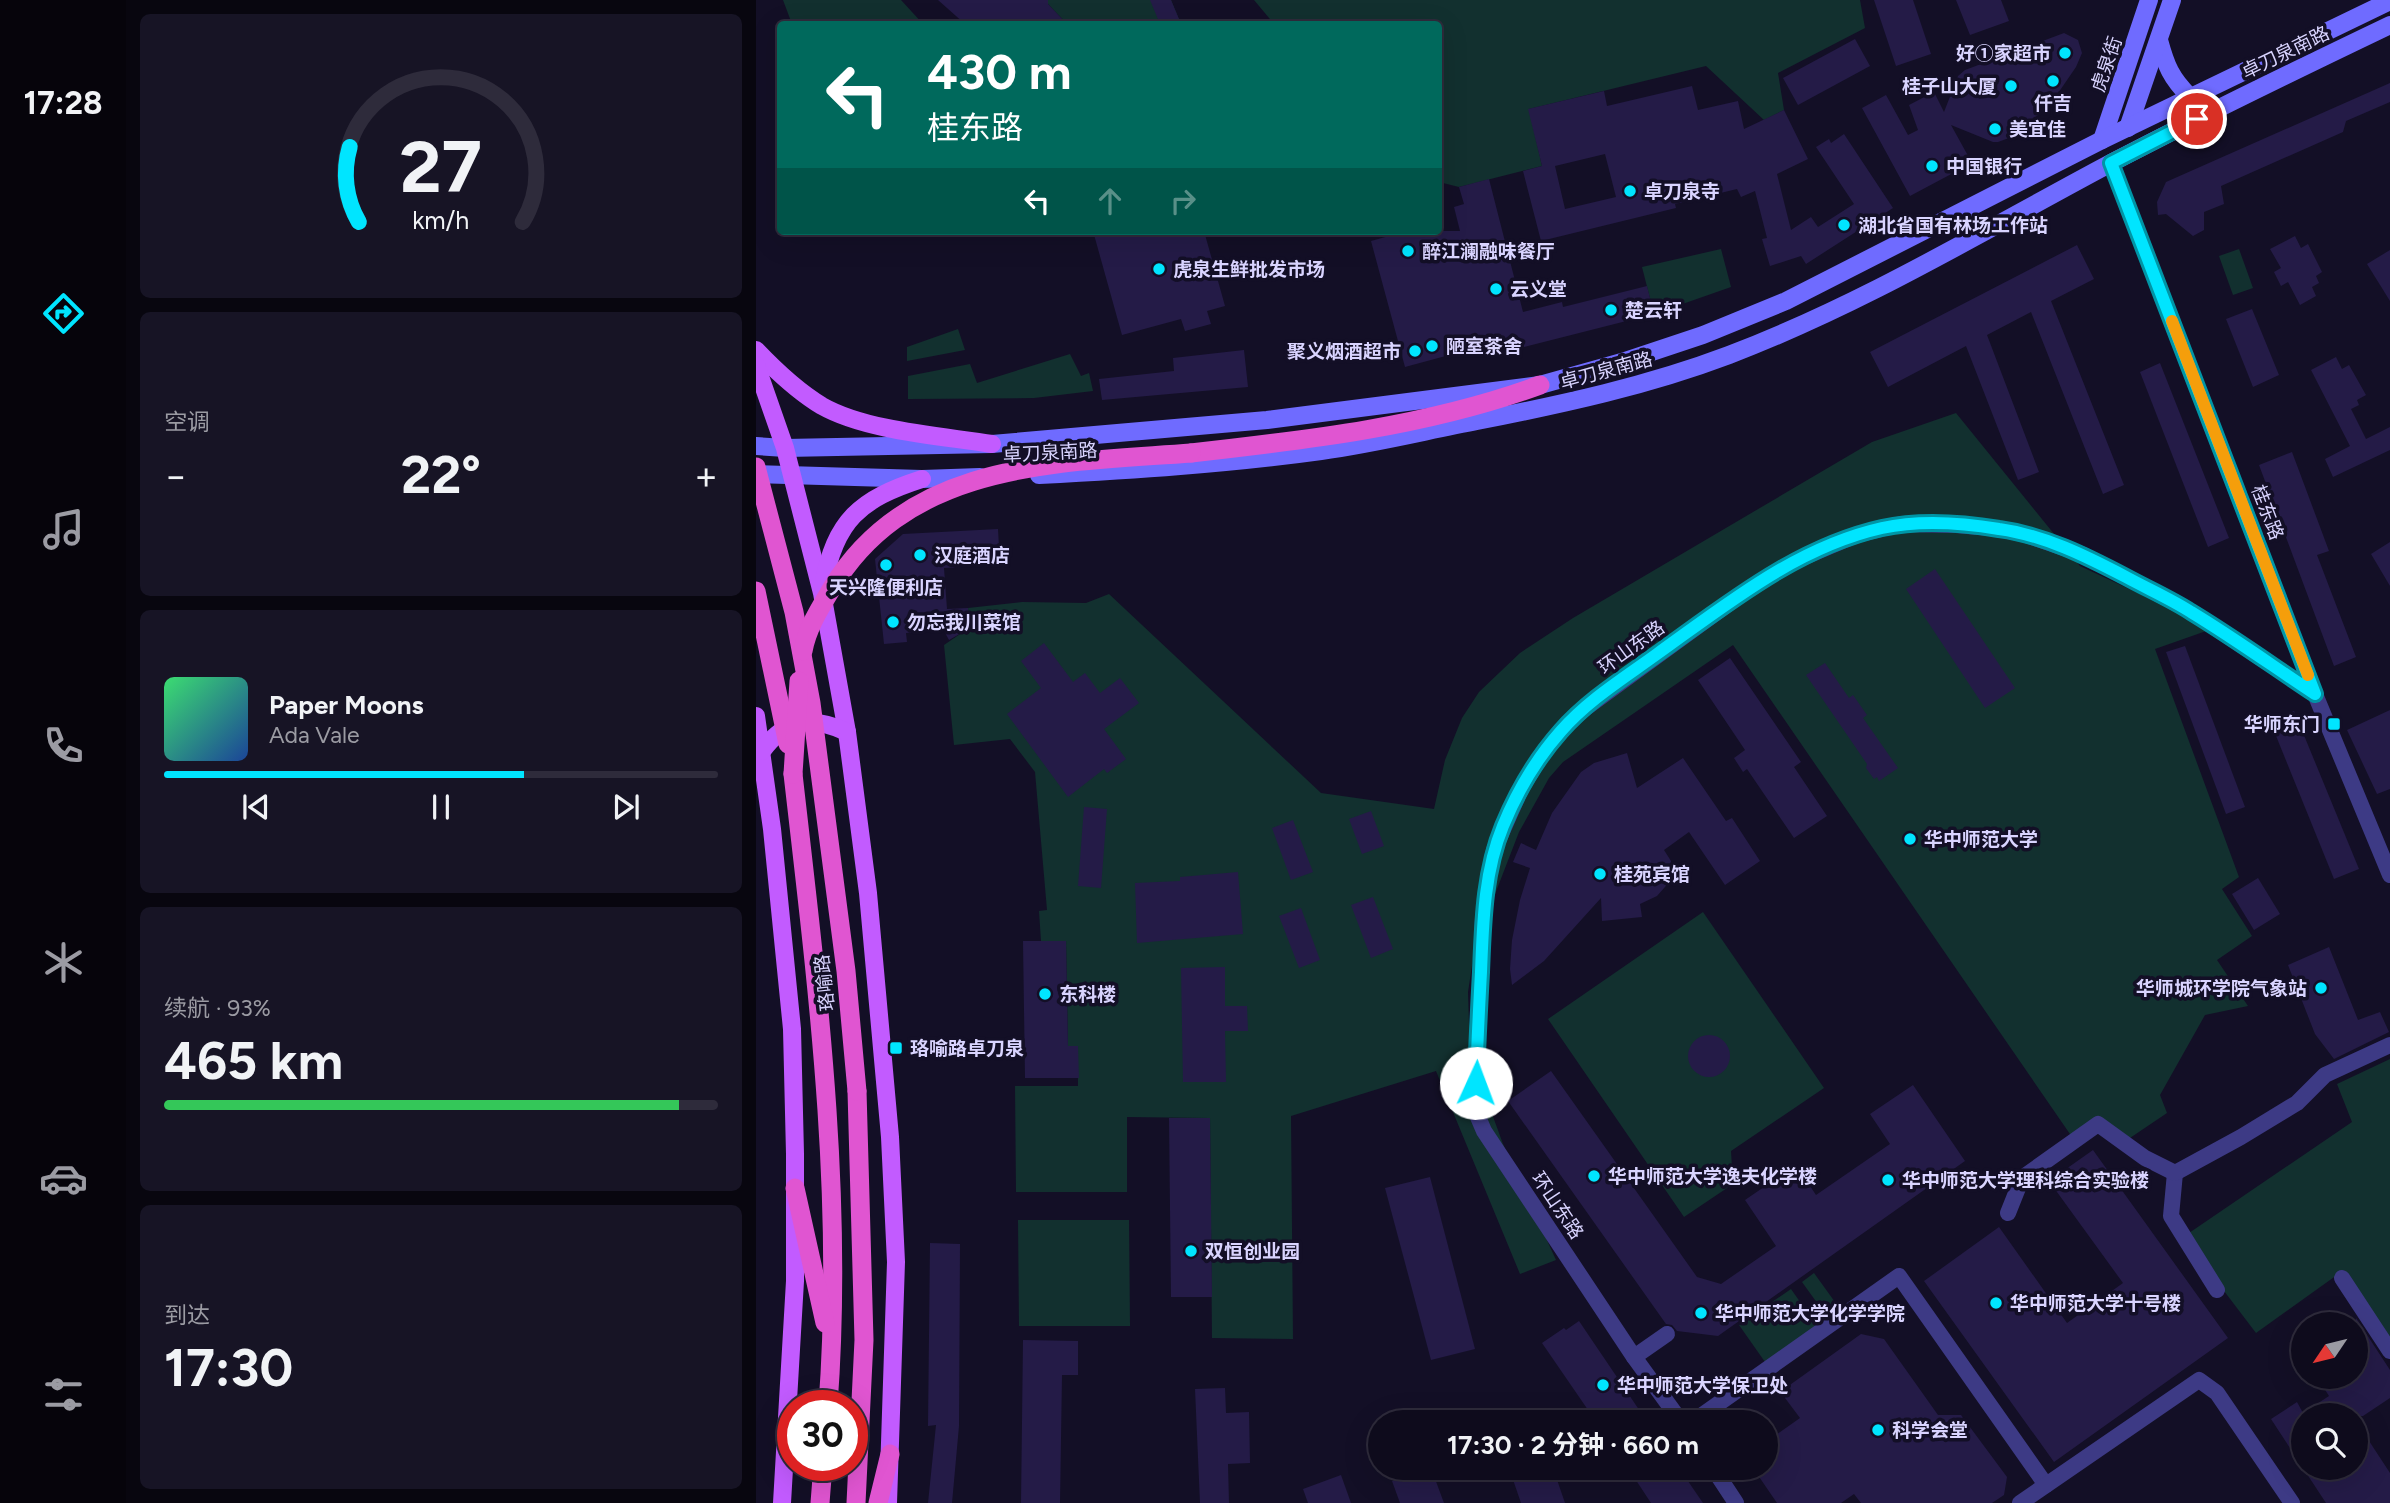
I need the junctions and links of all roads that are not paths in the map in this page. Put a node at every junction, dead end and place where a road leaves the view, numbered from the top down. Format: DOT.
graph roads {
  1 [pos="2149,0"];
  2 [pos="2172,0"];
  3 [pos="2390,1"];
  4 [pos="2390,25"];
  5 [pos="2159,40"];
  6 [pos="2190,97"];
  7 [pos="2128,128"];
  8 [pos="2102,140"];
  9 [pos="2111,163"];
  10 [pos="756,350"];
  11 [pos="756,365"];
  12 [pos="1540,385"];
  13 [pos="992,444"];
  14 [pos="756,446"];
  15 [pos="785,448"];
  16 [pos="756,467"];
  17 [pos="756,474"];
  18 [pos="793,477"];
  19 [pos="922,479"];
  20 [pos="756,591"];
  21 [pos="822,593"];
  22 [pos="2315,694"];
  23 [pos="756,716"];
  24 [pos="847,732"];
  25 [pos="762,751"];
  26 [pos="793,774"];
  27 [pos="2390,875"];
  28 [pos="2390,1045"];
  29 [pos="2175,1173"];
  30 [pos="795,1188"];
  31 [pos="2008,1213"];
  32 [pos="2342,1278"];
  33 [pos="2217,1290"];
  34 [pos="1667,1334"];
  35 [pos="2390,1351"];
  36 [pos="832,1354"];
  37 [pos="1634,1357"];
  38 [pos="829,1390"];
  39 [pos="1671,1410"];
  40 [pos="1696,1410"];
  41 [pos="890,1454"];
  42 [pos="1721,1480"];
  43 [pos="822,1481"];
  44 [pos="2046,1485"];
  45 [pos="782,1503"];
  46 [pos="820,1503"];
  47 [pos="856,1503"];
  48 [pos="878,1503"];
  49 [pos="888,1503"];
  50 [pos="1736,1503"];
  51 [pos="2020,1503"];
  52 [pos="2292,1503"];
  1 -- 8 [label="main road, 虎泉街"];
  2 -- 5 [label="main road"];
  3 -- 6 [label="main road, 卓刀泉南路"];
  4 -- 9 [label="main road, 卓刀泉南路"];
  5 -- 6 [label="main road"];
  5 -- 7 [label="main road"];
  6 -- 7 [label="main road, 卓刀泉南路"];
  7 -- 8 [label="main road, 卓刀泉南路"];
  8 -- 12 [label="main road, 卓刀泉南路"];
  9 -- 19 [label="main road, 卓刀泉南路"];
  9 -- 22 [label="street, 桂东路"];
  10 -- 13 [label="main road"];
  11 -- 15 [label="main road"];
  12 -- 13 [label="main road, 卓刀泉南路"];
  12 -- 26 [label="highway, bridge"];
  13 -- 15 [label="main road, 卓刀泉南路"];
  14 -- 15 [label="main road, 卓刀泉南路"];
  15 -- 18 [label="main road"];
  16 -- 47 [label="highway, 珞喻路, bridge"];
  17 -- 18 [label="main road, 卓刀泉南路"];
  18 -- 19 [label="main road, 卓刀泉南路"];
  18 -- 21 [label="main road"];
  19 -- 21 [label="main road"];
  20 -- 26 [label="highway, 珞喻路, bridge"];
  21 -- 24 [label="main road"];
  22 -- 27 [label="street, 桂东路"];
  22 -- 37 [label="street, 环山东路"];
  23 -- 25 [label="main road"];
  24 -- 25 [label="main road"];
  24 -- 41 [label="main road"];
  25 -- 30 [label="main road"];
  26 -- 36 [label="highway, 珞喻路"];
  28 -- 29 [label="street"];
  29 -- 31 [label="street"];
  29 -- 33 [label="street"];
  30 -- 36 [label="highway"];
  30 -- 45 [label="main road"];
  32 -- 35 [label="street"];
  34 -- 37 [label="street"];
  36 -- 38 [label="highway, 珞喻路"];
  37 -- 39 [label="street, 环山东路"];
  40 -- 44 [label="street"];
  41 -- 48 [label="highway"];
  41 -- 49 [label="main road"];
  42 -- 50 [label="street"];
  43 -- 46 [label="highway"];
  44 -- 51 [label="street"];
  44 -- 52 [label="street"];
}
